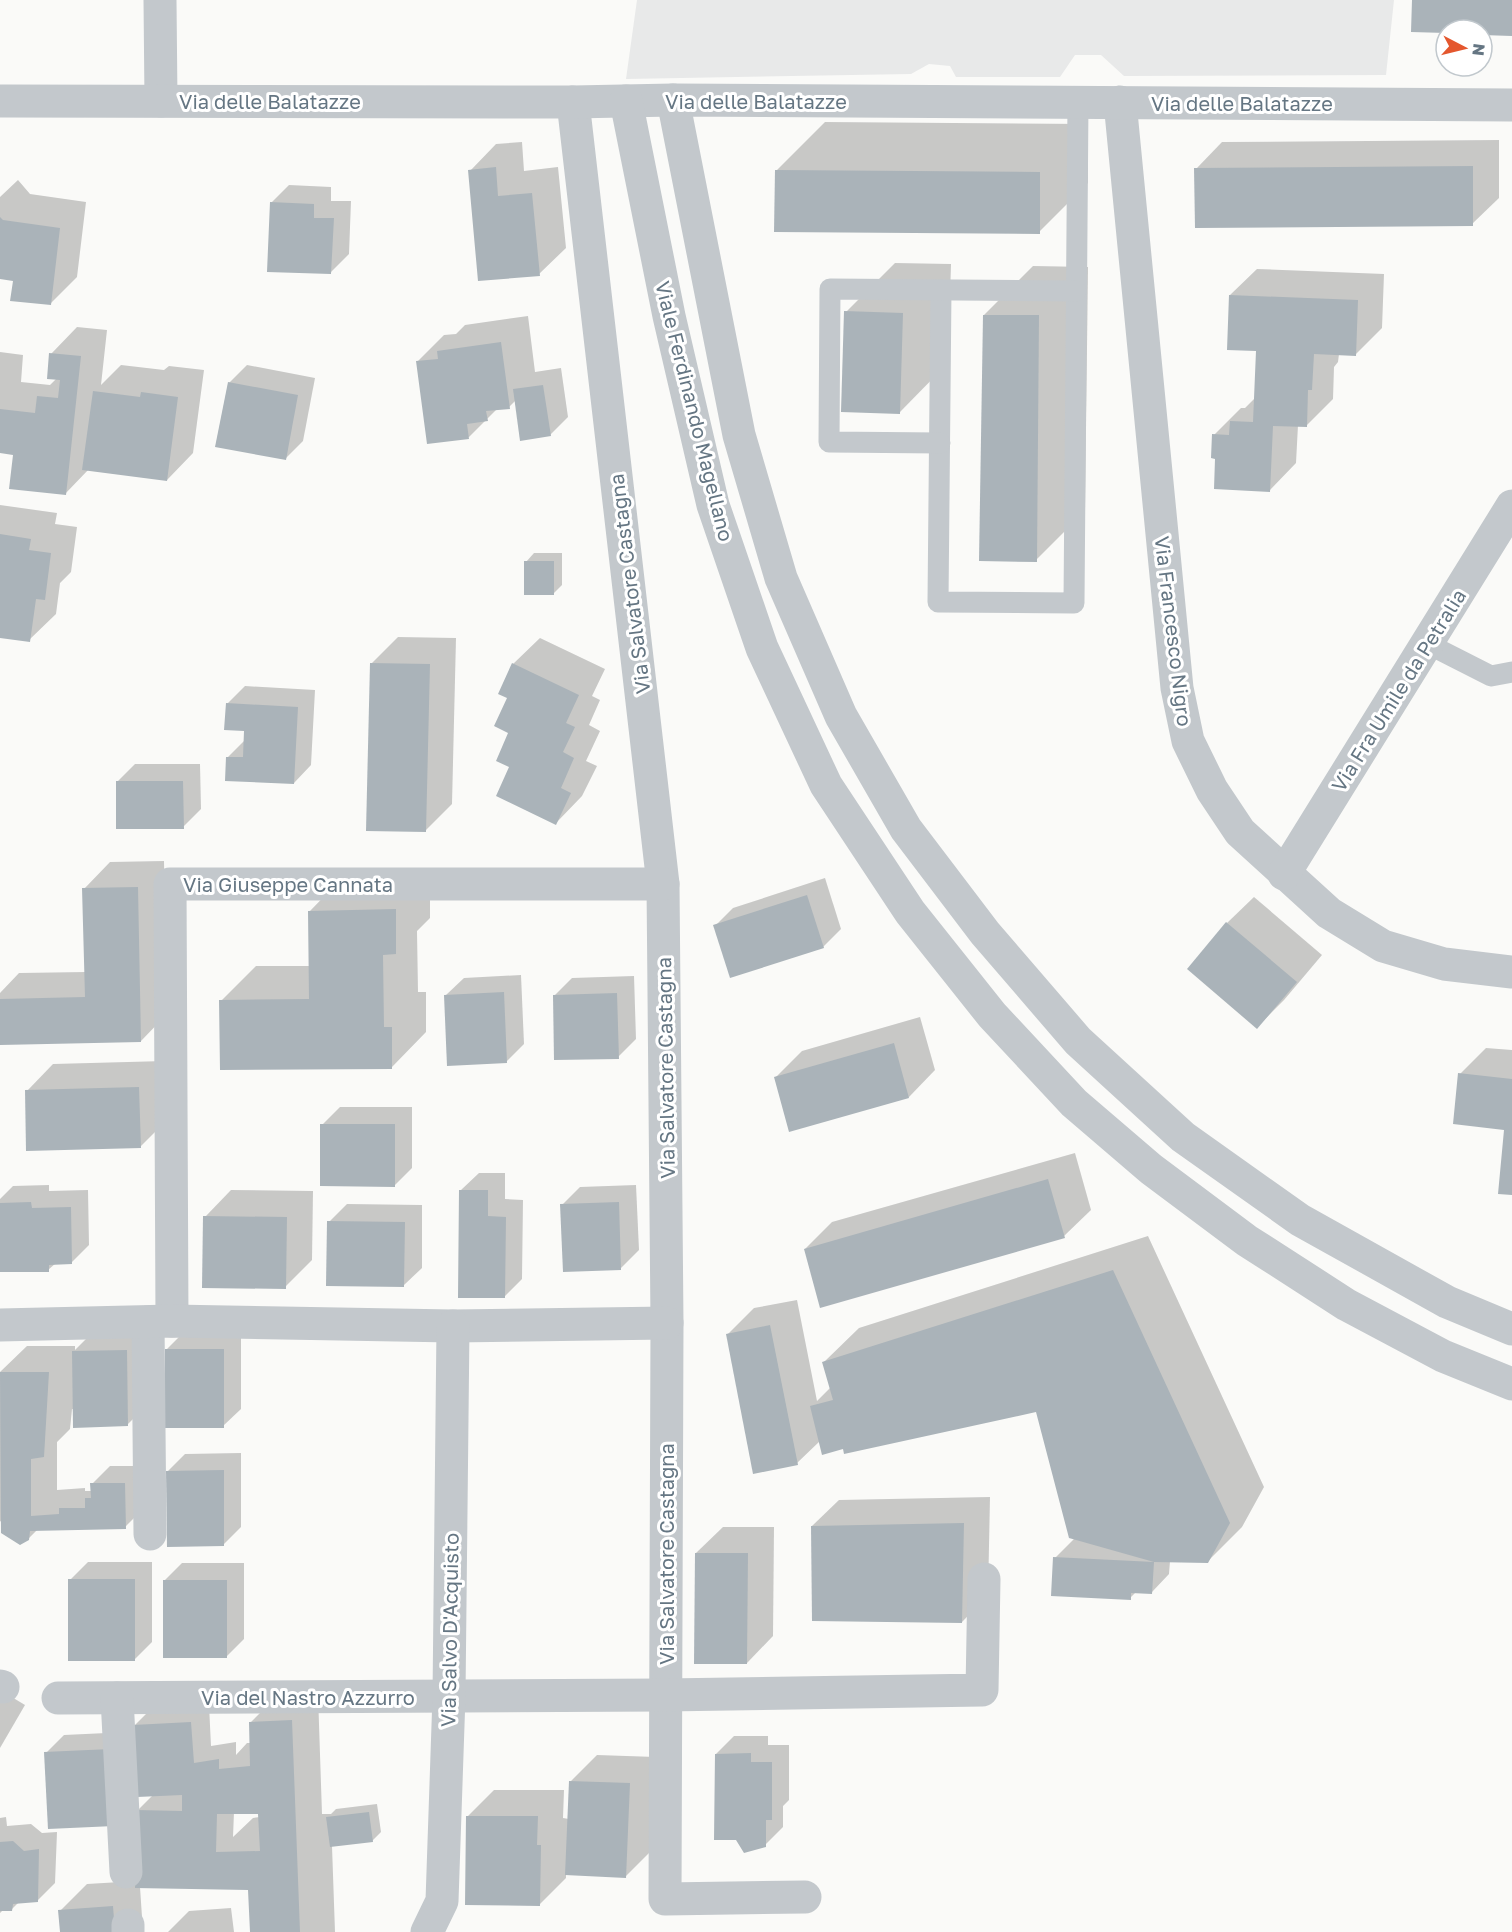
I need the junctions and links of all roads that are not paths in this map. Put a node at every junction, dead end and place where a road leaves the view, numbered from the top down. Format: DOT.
graph roads {
  1 [pos="160,0"];
  2 [pos="673,100"];
  3 [pos="0,101"];
  4 [pos="161,101"];
  5 [pos="626,101"];
  6 [pos="573,102"];
  7 [pos="1078,102"];
  8 [pos="1120,102"];
  9 [pos="1512,105"];
  10 [pos="941,290"];
  11 [pos="1076,291"];
  12 [pos="940,443"];
  13 [pos="1512,506"];
  14 [pos="1426,644"];
  15 [pos="1512,672"];
  16 [pos="1284,874"];
  17 [pos="663,884"];
  18 [pos="1512,972"];
  19 [pos="160,1321"];
  20 [pos="667,1323"];
  21 [pos="0,1325"];
  22 [pos="453,1326"];
  23 [pos="1512,1329"];
  24 [pos="1512,1384"];
  25 [pos="150,1534"];
  26 [pos="984,1579"];
  27 [pos="666,1695"];
  28 [pos="448,1696"];
  29 [pos="58,1698"];
  30 [pos="117,1698"];
  31 [pos="126,1872"];
  32 [pos="805,1897"];
  33 [pos="428,1932"];
  1 -- 4 [label="street"];
  2 -- 5 [label="street, Via delle Balatazze"];
  2 -- 7 [label="street, Via delle Balatazze"];
  2 -- 23 [label="street, Viale Ferdinando Magellano"];
  3 -- 4 [label="street, Via delle Balatazze"];
  4 -- 6 [label="street, Via delle Balatazze"];
  5 -- 6 [label="street, Via delle Balatazze"];
  5 -- 24 [label="street, Viale Ferdinando Magellano"];
  6 -- 17 [label="street, Via Salvatore Castagna"];
  7 -- 8 [label="street, Via delle Balatazze"];
  7 -- 11 [label="lane"];
  8 -- 9 [label="street, Via delle Balatazze"];
  8 -- 16 [label="street, Via Francesco Nigro"];
  10 -- 11 [label="lane"];
  10 -- 12 [label="lane"];
  10 -- 12 [label="lane"];
  11 -- 12 [label="lane"];
  13 -- 14 [label="street, Via Fra Umile da Petralia"];
  14 -- 15 [label="lane"];
  14 -- 16 [label="street, Via Fra Umile da Petralia"];
  16 -- 18 [label="street, Via Francesco Nigro"];
  17 -- 19 [label="street, Via Giuseppe Cannata"];
  17 -- 20 [label="street, Via Salvatore Castagna"];
  19 -- 21 [label="street"];
  19 -- 22 [label="street"];
  19 -- 25 [label="street"];
  20 -- 22 [label="street"];
  20 -- 27 [label="street, Via Salvatore Castagna"];
  22 -- 28 [label="street, Via Salvo D'Acquisto"];
  26 -- 27 [label="street, Via del Nastro Azzurro"];
  27 -- 28 [label="street, Via del Nastro Azzurro"];
  27 -- 32 [label="street, Via Salvatore Castagna"];
  28 -- 30 [label="street, Via del Nastro Azzurro"];
  28 -- 33 [label="street, Via Salvo D'Acquisto"];
  29 -- 30 [label="street, Via del Nastro Azzurro"];
  30 -- 31 [label="street"];
}
